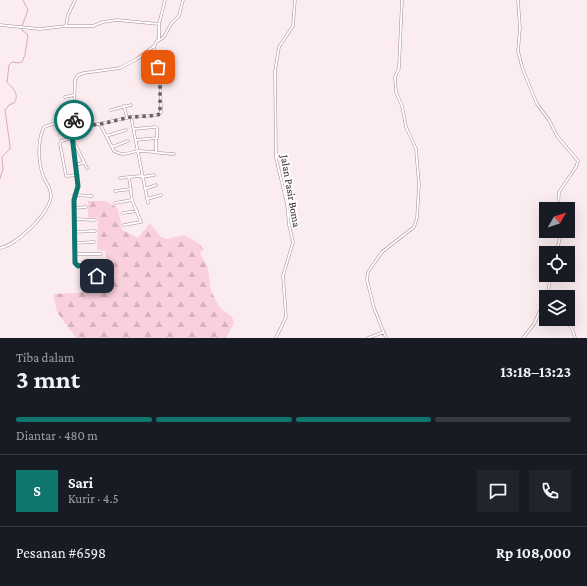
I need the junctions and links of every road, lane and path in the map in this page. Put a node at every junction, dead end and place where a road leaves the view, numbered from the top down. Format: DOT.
graph roads {
  1 [pos="75,0"];
  2 [pos="165,0"];
  3 [pos="183,0"];
  4 [pos="295,0"];
  5 [pos="402,0"];
  6 [pos="518,0"];
  7 [pos="159,24"];
  8 [pos="0,25"];
  9 [pos="66,26"];
  10 [pos="158,41"];
  11 [pos="154,46"];
  12 [pos="74,95"];
  13 [pos="65,97"];
  14 [pos="131,105"];
  15 [pos="124,106"];
  16 [pos="111,110"];
  17 [pos="131,117"];
  18 [pos="127,118"];
  19 [pos="70,119"];
  20 [pos="100,124"];
  21 [pos="134,129"];
  22 [pos="126,130"];
  23 [pos="106,136"];
  24 [pos="72,138"];
  25 [pos="156,138"];
  26 [pos="136,140"];
  27 [pos="73,142"];
  28 [pos="128,142"];
  29 [pos="112,147"];
  30 [pos="137,151"];
  31 [pos="156,151"];
  32 [pos="174,154"];
  33 [pos="84,162"];
  34 [pos="77,164"];
  35 [pos="87,168"];
  36 [pos="78,175"];
  37 [pos="154,175"];
  38 [pos="141,176"];
  39 [pos="120,178"];
  40 [pos="129,178"];
  41 [pos="156,185"];
  42 [pos="145,188"];
  43 [pos="130,189"];
  44 [pos="115,191"];
  45 [pos="74,195"];
  46 [pos="161,195"];
  47 [pos="92,196"];
  48 [pos="147,199"];
  49 [pos="132,200"];
  50 [pos="115,202"];
  51 [pos="558,202"];
  52 [pos="148,203"];
  53 [pos="86,207"];
  54 [pos="74,208"];
  55 [pos="137,211"];
  56 [pos="123,213"];
  57 [pos="74,219"];
  58 [pos="95,220"];
  59 [pos="124,225"];
  60 [pos="95,231"];
  61 [pos="74,232"];
  62 [pos="94,242"];
  63 [pos="74,243"];
  64 [pos="0,248"];
  65 [pos="75,254"];
  66 [pos="101,254"];
  67 [pos="104,264"];
  68 [pos="87,265"];
  69 [pos="97,276"];
  70 [pos="539,314"];
  71 [pos="570,326"];
  72 [pos="384,332"];
  73 [pos="276,338"];
  74 [pos="368,338"];
  75 [pos="386,338"];
  76 [pos="523,338"];
  77 [pos="575,338"];
  1 -- 9 [label="street"];
  2 -- 7 [label="street"];
  3 -- 10 [label="street"];
  4 -- 73 [label="street, Jalan Pasir Boma"];
  5 -- 72 [label="street"];
  6 -- 51 [label="street"];
  7 -- 9 [label="street"];
  7 -- 10 [label="street"];
  8 -- 9 [label="street"];
  10 -- 11 [label="street"];
  11 -- 12 [label="street"];
  11 -- 17 [label="street"];
  12 -- 13 [label="street"];
  12 -- 19 [label="street"];
  14 -- 15 [label="street"];
  15 -- 16 [label="street"];
  15 -- 18 [label="street"];
  17 -- 18 [label="street"];
  17 -- 21 [label="street"];
  18 -- 20 [label="street"];
  19 -- 20 [label="street"];
  19 -- 24 [label="street"];
  19 -- 64 [label="street"];
  20 -- 23 [label="street"];
  21 -- 25 [label="street"];
  21 -- 26 [label="street"];
  22 -- 23 [label="street"];
  23 -- 29 [label="street"];
  24 -- 27 [label="street"];
  24 -- 36 [label="street"];
  25 -- 26 [label="street"];
  25 -- 31 [label="street"];
  26 -- 30 [label="street"];
  27 -- 33 [label="street"];
  27 -- 34 [label="street"];
  28 -- 29 [label="street"];
  29 -- 30 [label="street"];
  30 -- 31 [label="street"];
  30 -- 38 [label="street"];
  31 -- 32 [label="street"];
  33 -- 34 [label="street"];
  33 -- 35 [label="street"];
  34 -- 36 [label="street"];
  36 -- 45 [label="street"];
  37 -- 38 [label="street"];
  38 -- 40 [label="street"];
  38 -- 42 [label="street"];
  39 -- 40 [label="street"];
  40 -- 43 [label="street"];
  41 -- 42 [label="street"];
  42 -- 48 [label="street"];
  43 -- 44 [label="street"];
  43 -- 49 [label="street"];
  45 -- 47 [label="street"];
  45 -- 54 [label="street"];
  46 -- 48 [label="street"];
  48 -- 52 [label="street"];
  49 -- 50 [label="street"];
  49 -- 55 [label="street"];
  53 -- 54 [label="street"];
  54 -- 57 [label="street"];
  55 -- 56 [label="street"];
  55 -- 59 [label="street"];
  57 -- 58 [label="street"];
  57 -- 61 [label="street"];
  60 -- 61 [label="street"];
  61 -- 63 [label="street"];
  62 -- 63 [label="street"];
  63 -- 65 [label="street"];
  65 -- 66 [label="street"];
  65 -- 68 [label="street"];
  67 -- 68 [label="street"];
  68 -- 69 [label="street"];
  70 -- 76 [label="street"];
  71 -- 77 [label="street"];
  72 -- 74 [label="street"];
  72 -- 75 [label="street"];
}
